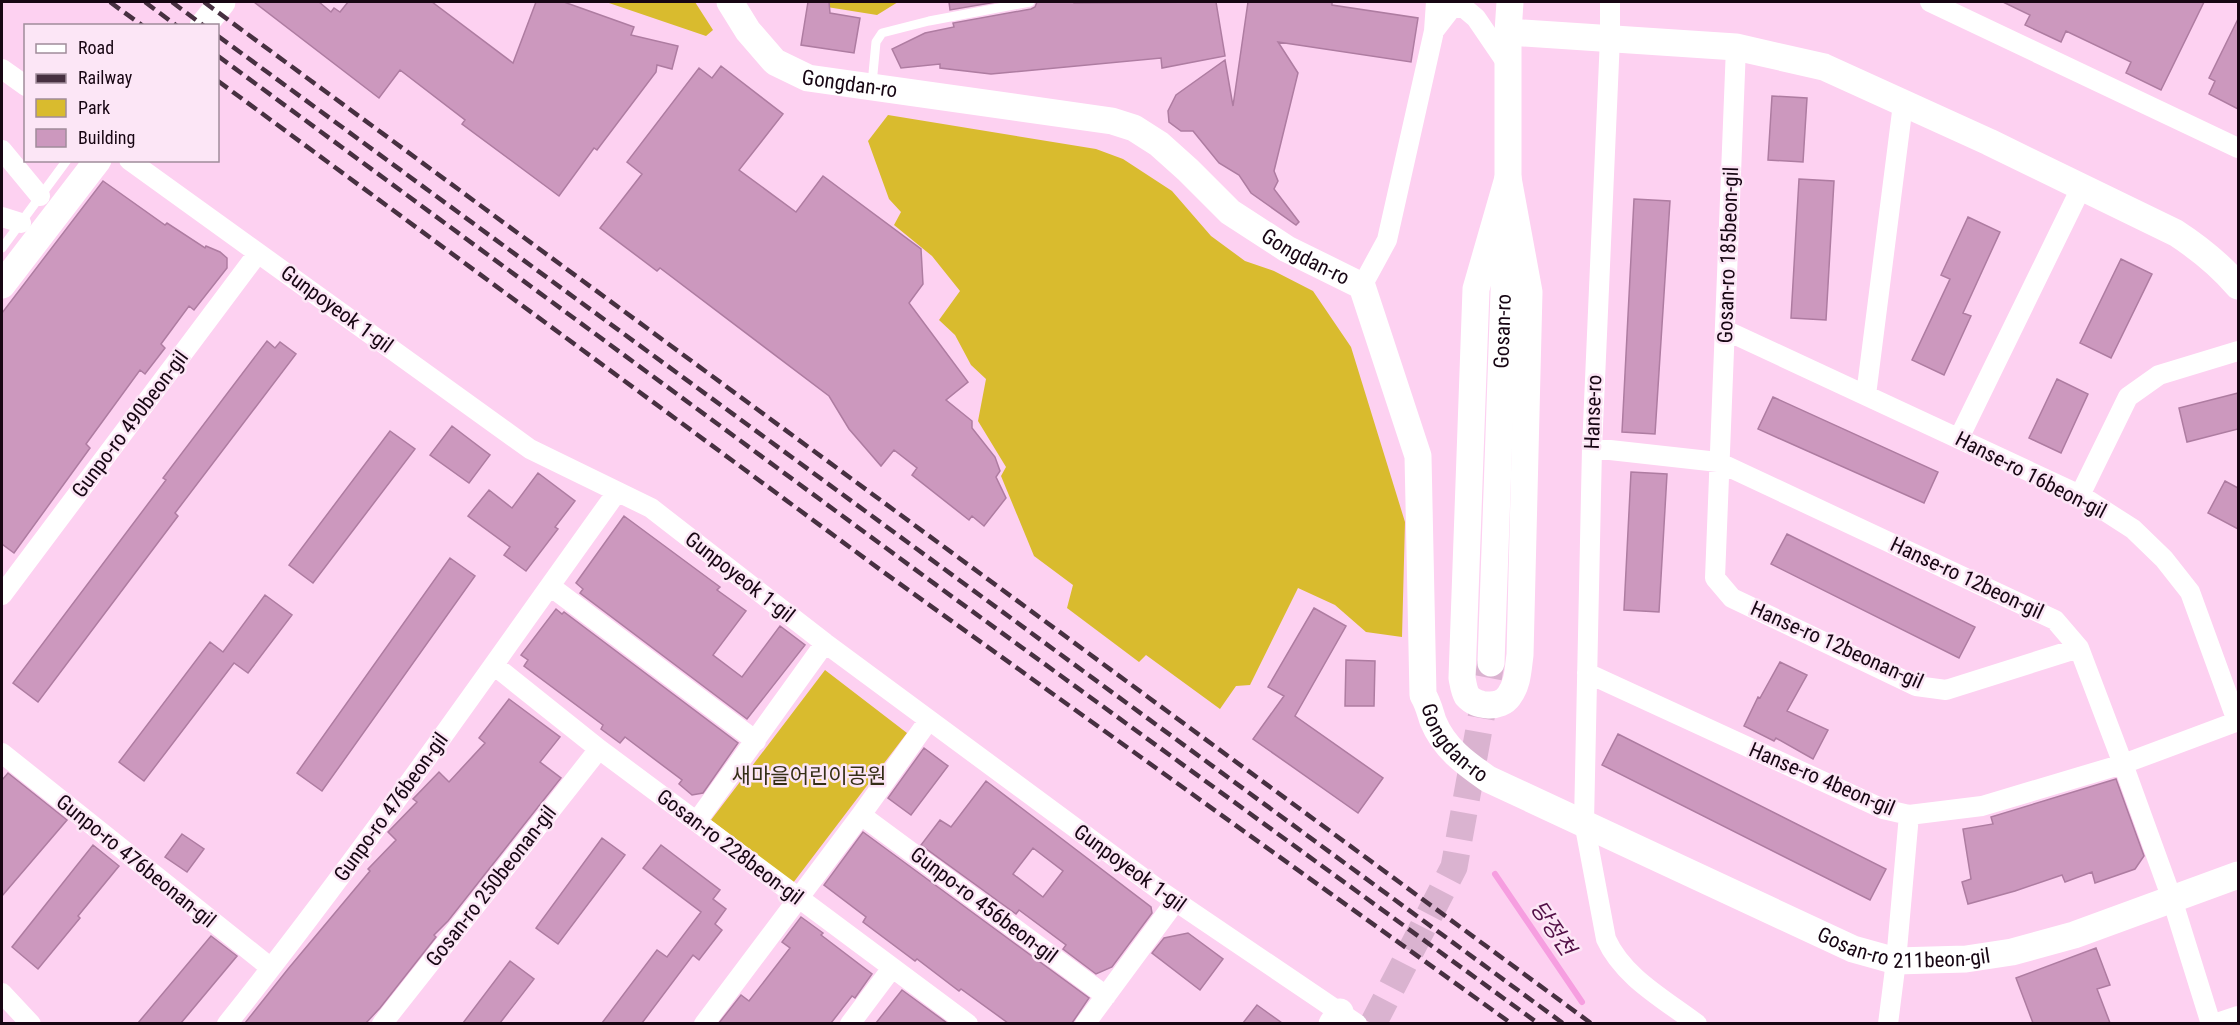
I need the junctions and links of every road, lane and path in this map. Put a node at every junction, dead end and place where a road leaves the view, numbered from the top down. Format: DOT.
graph roads {
  1 [pos="222,2"];
  2 [pos="730,2"];
  3 [pos="1030,2"];
  4 [pos="1436,2"];
  5 [pos="1510,2"];
  6 [pos="1610,2"];
  7 [pos="1930,2"];
  8 [pos="205,24"];
  9 [pos="1434,31"];
  10 [pos="1508,32"];
  11 [pos="1610,38"];
  12 [pos="1736,47"];
  13 [pos="1508,65"];
  14 [pos="2,69"];
  15 [pos="24,85"];
  16 [pos="872,87"];
  17 [pos="1903,104"];
  18 [pos="2238,148"];
  19 [pos="2,150"];
  20 [pos="66,162"];
  21 [pos="97,162"];
  22 [pos="132,162"];
  23 [pos="1508,178"];
  24 [pos="2082,186"];
  25 [pos="40,196"];
  26 [pos="2,217"];
  27 [pos="21,223"];
  28 [pos="2,248"];
  29 [pos="258,253"];
  30 [pos="2,285"];
  31 [pos="1362,286"];
  32 [pos="2238,286"];
  33 [pos="1725,330"];
  34 [pos="2238,351"];
  35 [pos="1866,395"];
  36 [pos="1959,438"];
  37 [pos="1592,448"];
  38 [pos="1718,462"];
  39 [pos="617,492"];
  40 [pos="2080,495"];
  41 [pos="4,585"];
  42 [pos="549,586"];
  43 [pos="825,643"];
  44 [pos="2079,648"];
  45 [pos="1491,663"];
  46 [pos="495,666"];
  47 [pos="1587,673"];
  48 [pos="929,720"];
  49 [pos="2238,721"];
  50 [pos="756,741"];
  51 [pos="599,749"];
  52 [pos="2,753"];
  53 [pos="2124,764"];
  54 [pos="861,814"];
  55 [pos="1909,814"];
  56 [pos="697,821"];
  57 [pos="1584,822"];
  58 [pos="2238,875"];
  59 [pos="799,898"];
  60 [pos="2172,899"];
  61 [pos="1176,902"];
  62 [pos="1896,961"];
  63 [pos="271,968"];
  64 [pos="892,968"];
  65 [pos="2,993"];
  66 [pos="1106,996"];
  67 [pos="2238,1016"];
  68 [pos="1343,1020"];
  69 [pos="31,1023"];
  70 [pos="227,1023"];
  71 [pos="382,1023"];
  72 [pos="704,1023"];
  73 [pos="850,1023"];
  74 [pos="968,1023"];
  75 [pos="1085,1023"];
  76 [pos="1697,1023"];
  77 [pos="1888,1023"];
  78 [pos="2212,1023"];
  1 -- 8 [label="street"];
  2 -- 16 [label="street, Gongdan-ro"];
  3 -- 16 [label="lane"];
  4 -- 9 [label="street"];
  5 -- 10 [label="street, Gosan-ro"];
  6 -- 11 [label="street, Hanse-ro"];
  7 -- 18 [label="street"];
  9 -- 13 [label="street"];
  9 -- 31 [label="street"];
  10 -- 11 [label="street"];
  10 -- 13 [label="street, Gosan-ro"];
  11 -- 12 [label="street"];
  11 -- 37 [label="street, Hanse-ro"];
  12 -- 17 [label="street"];
  12 -- 33 [label="street, Gosan-ro 185beon-gil"];
  13 -- 23 [label="street, Gosan-ro"];
  14 -- 15 [label="street"];
  16 -- 31 [label="street, Gongdan-ro"];
  17 -- 24 [label="street"];
  17 -- 35 [label="street"];
  19 -- 25 [label="street"];
  20 -- 25 [label="lane"];
  21 -- 30 [label="street"];
  22 -- 29 [label="street, Gunpoyeok 1-gil"];
  23 -- 23 [label="street"];
  23 -- 45 [label="street, Gosan-ro"];
  24 -- 32 [label="street"];
  24 -- 36 [label="street"];
  25 -- 27 [label="lane"];
  26 -- 27 [label="street"];
  27 -- 28 [label="lane"];
  29 -- 39 [label="street, Gunpoyeok 1-gil"];
  29 -- 41 [label="street, Gunpo-ro 490beon-gil"];
  31 -- 57 [label="street, Gongdan-ro"];
  33 -- 35 [label="street, Hanse-ro 16beon-gil"];
  33 -- 38 [label="street, Gosan-ro 185beon-gil"];
  34 -- 40 [label="street"];
  35 -- 36 [label="street, Hanse-ro 16beon-gil"];
  36 -- 40 [label="street, Hanse-ro 16beon-gil"];
  37 -- 38 [label="street, Hanse-ro 12beon-gil"];
  37 -- 47 [label="street, Hanse-ro"];
  38 -- 44 [label="street, Hanse-ro 12beon-gil"];
  38 -- 44 [label="street, Hanse-ro 12beonan-gil"];
  39 -- 42 [label="street, Gunpo-ro 476beon-gil"];
  39 -- 43 [label="street, Gunpoyeok 1-gil"];
  40 -- 49 [label="street, Hanse-ro 16beon-gil"];
  42 -- 46 [label="street, Gunpo-ro 476beon-gil"];
  42 -- 50 [label="street"];
  43 -- 48 [label="street, Gunpoyeok 1-gil"];
  43 -- 50 [label="street"];
  44 -- 53 [label="street, Hanse-ro 12beon-gil"];
  46 -- 51 [label="street, Gosan-ro 228beon-gil"];
  46 -- 63 [label="street, Gunpo-ro 476beon-gil"];
  47 -- 55 [label="street, Hanse-ro 4beon-gil"];
  47 -- 57 [label="street, Hanse-ro"];
  48 -- 54 [label="street"];
  48 -- 61 [label="street, Gunpoyeok 1-gil"];
  49 -- 53 [label="street, Hanse-ro 4beon-gil"];
  50 -- 56 [label="street"];
  51 -- 56 [label="street, Gosan-ro 228beon-gil"];
  51 -- 71 [label="street, Gosan-ro 250beonan-gil"];
  52 -- 63 [label="street, Gunpo-ro 476beonan-gil"];
  53 -- 55 [label="street, Hanse-ro 4beon-gil"];
  53 -- 60 [label="street, Hanse-ro 12beon-gil"];
  54 -- 59 [label="street"];
  54 -- 66 [label="street, Gunpo-ro 456beon-gil"];
  55 -- 62 [label="street"];
  56 -- 59 [label="street, Gosan-ro 228beon-gil"];
  57 -- 62 [label="street, Gosan-ro 211beon-gil"];
  57 -- 76 [label="street, Hanse-ro"];
  58 -- 60 [label="street, Gosan-ro 211beon-gil"];
  59 -- 64 [label="street, Gosan-ro 228beon-gil"];
  59 -- 72 [label="street"];
  60 -- 62 [label="street, Gosan-ro 211beon-gil"];
  60 -- 78 [label="street, Hanse-ro 12beon-gil"];
  61 -- 66 [label="street"];
  61 -- 68 [label="street, Gunpoyeok 1-gil"];
  62 -- 77 [label="street"];
  63 -- 70 [label="street, Gunpo-ro 476beon-gil"];
  64 -- 73 [label="street"];
  64 -- 74 [label="street, Gosan-ro 228beon-gil"];
  65 -- 69 [label="street"];
  66 -- 75 [label="street"];
  67 -- 78 [label="street"];
}
